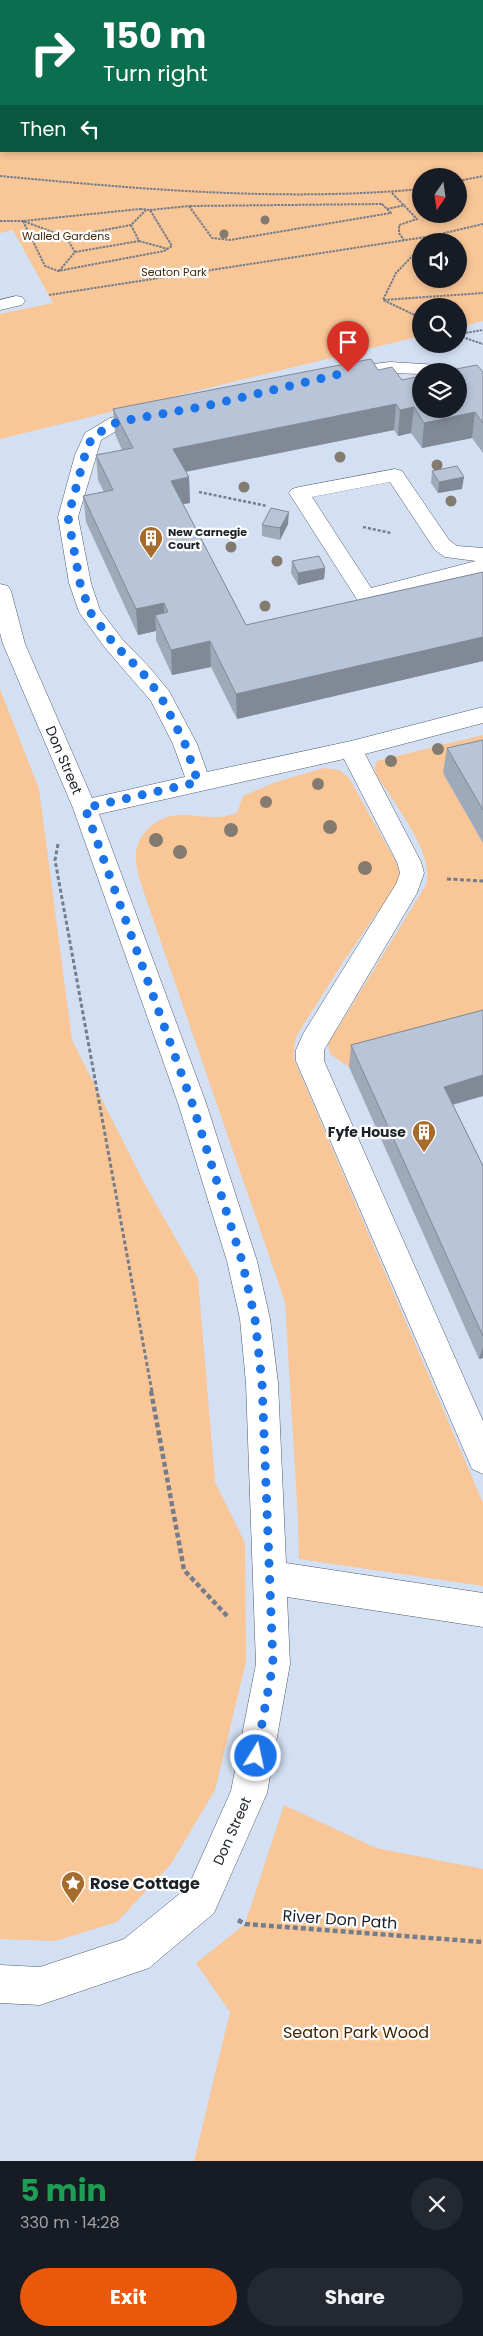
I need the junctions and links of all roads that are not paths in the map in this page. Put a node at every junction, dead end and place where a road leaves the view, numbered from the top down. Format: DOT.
graph roads {
  1 [pos="412,366"];
  2 [pos="320,379"];
  3 [pos="171,412"];
  4 [pos="483,555"];
  5 [pos="483,566"];
  6 [pos="0,591"];
  7 [pos="483,715"];
  8 [pos="350,749"];
  9 [pos="198,782"];
  10 [pos="85,808"];
  11 [pos="483,1458"];
  12 [pos="268,1577"];
  13 [pos="483,1610"];
  14 [pos="0,1984"];
  1 -- 2 [label="street"];
  3 -- 9 [label="street"];
  4 -- 5 [label="street"];
  6 -- 10 [label="street, Don Street"];
  7 -- 8 [label="street"];
  8 -- 9 [label="street"];
  8 -- 11 [label="street"];
  9 -- 10 [label="street"];
  10 -- 12 [label="street, Don Street"];
  12 -- 13 [label="street"];
  12 -- 14 [label="street, Don Street"];
}
